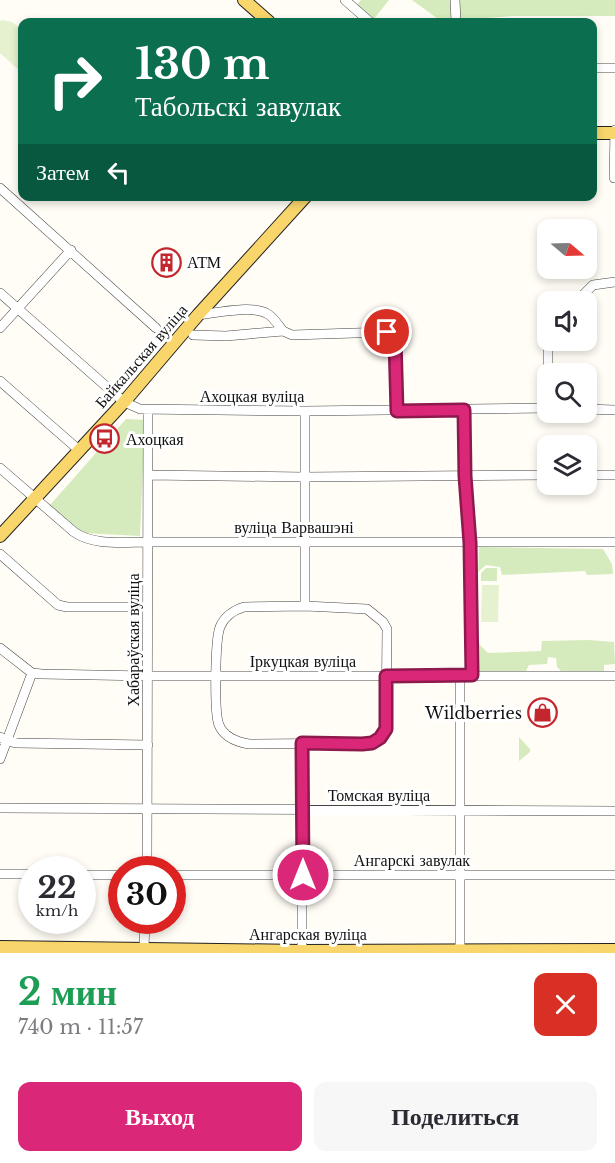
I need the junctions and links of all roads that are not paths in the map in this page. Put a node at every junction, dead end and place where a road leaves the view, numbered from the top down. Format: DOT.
graph roads {
  1 [pos="244,0"];
  2 [pos="345,0"];
  3 [pos="456,0"];
  4 [pos="264,18"];
  5 [pos="365,18"];
  6 [pos="456,18"];
  7 [pos="597,68"];
  8 [pos="615,68"];
  9 [pos="615,132"];
  10 [pos="597,133"];
  11 [pos="614,178"];
  12 [pos="0,188"];
  13 [pos="301,201"];
  14 [pos="71,250"];
  15 [pos="615,282"];
  16 [pos="587,291"];
  17 [pos="0,293"];
  18 [pos="17,308"];
  19 [pos="198,315"];
  20 [pos="0,328"];
  21 [pos="156,328"];
  22 [pos="283,331"];
  23 [pos="193,335"];
  24 [pos="0,381"];
  25 [pos="124,402"];
  26 [pos="537,408"];
  27 [pos="597,409"];
  28 [pos="148,410"];
  29 [pos="464,410"];
  30 [pos="615,410"];
  31 [pos="305,411"];
  32 [pos="397,411"];
  33 [pos="80,451"];
  34 [pos="0,468"];
  35 [pos="615,474"];
  36 [pos="149,475"];
  37 [pos="537,475"];
  38 [pos="597,475"];
  39 [pos="465,476"];
  40 [pos="304,477"];
  41 [pos="35,499"];
  42 [pos="0,536"];
  43 [pos="148,542"];
  44 [pos="304,542"];
  45 [pos="615,542"];
  46 [pos="470,543"];
  47 [pos="0,554"];
  48 [pos="305,606"];
  49 [pos="147,607"];
  50 [pos="0,648"];
  51 [pos="32,673"];
  52 [pos="217,675"];
  53 [pos="472,675"];
  54 [pos="147,676"];
  55 [pos="386,676"];
  56 [pos="460,676"];
  57 [pos="615,676"];
  58 [pos="3,739"];
  59 [pos="302,743"];
  60 [pos="148,745"];
  61 [pos="0,759"];
  62 [pos="0,807"];
  63 [pos="303,809"];
  64 [pos="149,810"];
  65 [pos="460,810"];
  66 [pos="615,812"];
  67 [pos="147,856"];
  68 [pos="0,874"];
  69 [pos="18,874"];
  70 [pos="186,875"];
  71 [pos="303,875"];
  72 [pos="460,875"];
  73 [pos="615,876"];
  74 [pos="145,934"];
  75 [pos="0,947"];
  76 [pos="144,948"];
  77 [pos="460,950"];
  78 [pos="615,950"];
  79 [pos="302,951"];
  1 -- 4 [label="main road"];
  2 -- 5 [label="street"];
  3 -- 6 [label="street"];
  7 -- 8 [label="street"];
  9 -- 10 [label="main road"];
  9 -- 11 [label="street"];
  12 -- 14 [label="street"];
  13 -- 19 [label="main road, Байкальская вуліца"];
  14 -- 18 [label="street"];
  14 -- 21 [label="street"];
  15 -- 16 [label="street"];
  17 -- 18 [label="street, Ахоцкая вуліца"];
  18 -- 20 [label="street"];
  18 -- 25 [label="street, Ахоцкая вуліца"];
  19 -- 22 [label="street"];
  19 -- 25 [label="main road, Байкальская вуліца"];
  22 -- 23 [label="street"];
  22 -- 32 [label="street"];
  24 -- 33 [label="street"];
  25 -- 28 [label="street, Ахоцкая вуліца"];
  25 -- 33 [label="main road, Байкальская вуліца"];
  26 -- 29 [label="street, Ахоцкая вуліца"];
  27 -- 30 [label="street"];
  28 -- 31 [label="street, Ахоцкая вуліца"];
  28 -- 36 [label="street, Хабараўская вуліца"];
  29 -- 32 [label="street, Ахоцкая вуліца"];
  29 -- 39 [label="street"];
  31 -- 32 [label="street, Ахоцкая вуліца"];
  31 -- 40 [label="street"];
  33 -- 41 [label="main road, Байкальская вуліца"];
  34 -- 41 [label="street, вуліца Варвашэні"];
  35 -- 38 [label="street"];
  36 -- 40 [label="street"];
  36 -- 43 [label="street, Хабараўская вуліца"];
  37 -- 39 [label="street"];
  39 -- 40 [label="street"];
  39 -- 46 [label="street"];
  40 -- 44 [label="street"];
  41 -- 42 [label="main road, Байкальская вуліца"];
  41 -- 43 [label="street, вуліца Варвашэні"];
  43 -- 44 [label="street, вуліца Варвашэні"];
  43 -- 49 [label="street, Хабараўская вуліца"];
  44 -- 46 [label="street, вуліца Варвашэні"];
  44 -- 48 [label="street"];
  45 -- 46 [label="street, вуліца Варвашэні"];
  46 -- 53 [label="street"];
  47 -- 49 [label="street"];
  48 -- 52 [label="street"];
  48 -- 55 [label="street"];
  49 -- 54 [label="street, Хабараўская вуліца"];
  50 -- 51 [label="street"];
  51 -- 54 [label="street, Іркуцкая вуліца"];
  51 -- 58 [label="street"];
  52 -- 54 [label="street, Іркуцкая вуліца"];
  52 -- 55 [label="street, Іркуцкая вуліца"];
  52 -- 59 [label="street"];
  53 -- 56 [label="street, Іркуцкая вуліца"];
  53 -- 57 [label="street, Іркуцкая вуліца"];
  54 -- 60 [label="street, Хабараўская вуліца"];
  55 -- 56 [label="street, Іркуцкая вуліца"];
  55 -- 59 [label="street"];
  56 -- 65 [label="street"];
  58 -- 60 [label="street"];
  58 -- 61 [label="street"];
  59 -- 63 [label="street"];
  60 -- 64 [label="street, Хабараўская вуліца"];
  62 -- 64 [label="street, Томская вуліца"];
  63 -- 64 [label="street, Томская вуліца"];
  63 -- 65 [label="street, Томская вуліца"];
  63 -- 71 [label="street"];
  64 -- 67 [label="street, Хабараўская вуліца"];
  65 -- 66 [label="street, Томская вуліца"];
  65 -- 72 [label="street"];
  68 -- 69 [label="street"];
  70 -- 71 [label="street, Ангарскі завулак"];
  71 -- 72 [label="street, Ангарскі завулак"];
  71 -- 79 [label="street"];
  72 -- 73 [label="street, Ангарскі завулак"];
  72 -- 77 [label="street"];
  74 -- 76 [label="street"];
  75 -- 76 [label="main road, Ангарская вуліца"];
  76 -- 79 [label="main road, Ангарская вуліца"];
  77 -- 78 [label="main road, Ангарская вуліца"];
  77 -- 79 [label="main road, Ангарская вуліца"];
}
